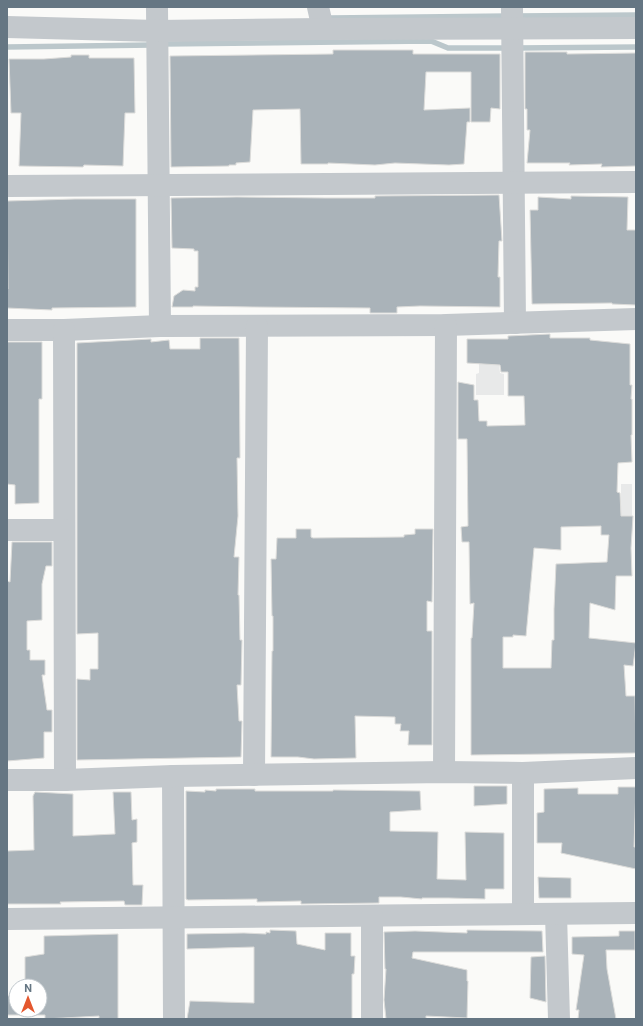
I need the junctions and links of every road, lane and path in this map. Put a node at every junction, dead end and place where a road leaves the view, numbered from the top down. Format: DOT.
graph roads {
  1 [pos="157,7"];
  2 [pos="318,7"];
  3 [pos="512,7"];
  4 [pos="7,27"];
  5 [pos="636,28"];
  6 [pos="323,29"];
  7 [pos="512,29"];
  8 [pos="157,31"];
  9 [pos="636,182"];
  10 [pos="513,183"];
  11 [pos="158,185"];
  12 [pos="7,186"];
  13 [pos="636,319"];
  14 [pos="515,324"];
  15 [pos="446,325"];
  16 [pos="160,326"];
  17 [pos="257,326"];
  18 [pos="7,330"];
  19 [pos="64,330"];
  20 [pos="7,530"];
  21 [pos="64,530"];
  22 [pos="636,768"];
  23 [pos="444,772"];
  24 [pos="523,773"];
  25 [pos="254,775"];
  26 [pos="173,776"];
  27 [pos="7,780"];
  28 [pos="65,780"];
  29 [pos="636,913"];
  30 [pos="523,914"];
  31 [pos="556,914"];
  32 [pos="372,916"];
  33 [pos="174,917"];
  34 [pos="7,919"];
  35 [pos="174,1019"];
  36 [pos="372,1019"];
  37 [pos="559,1019"];
  1 -- 8 [label="street"];
  2 -- 6 [label="street"];
  3 -- 7 [label="street"];
  4 -- 8 [label="street"];
  5 -- 7 [label="street"];
  6 -- 7 [label="street"];
  6 -- 8 [label="street"];
  7 -- 10 [label="street"];
  8 -- 11 [label="street"];
  9 -- 10 [label="street"];
  10 -- 11 [label="street"];
  10 -- 14 [label="street"];
  11 -- 12 [label="street"];
  11 -- 16 [label="street"];
  13 -- 14 [label="street"];
  14 -- 15 [label="street"];
  15 -- 17 [label="street"];
  15 -- 23 [label="street"];
  16 -- 17 [label="street"];
  16 -- 19 [label="street"];
  17 -- 25 [label="street"];
  18 -- 19 [label="street"];
  19 -- 21 [label="street"];
  20 -- 21 [label="street"];
  21 -- 28 [label="street"];
  22 -- 24 [label="street"];
  23 -- 24 [label="street"];
  23 -- 25 [label="street"];
  24 -- 30 [label="street"];
  25 -- 26 [label="street"];
  26 -- 28 [label="street"];
  26 -- 33 [label="street"];
  27 -- 28 [label="street"];
  29 -- 31 [label="street"];
  30 -- 31 [label="street"];
  30 -- 32 [label="street"];
  31 -- 37 [label="street"];
  32 -- 33 [label="street"];
  32 -- 36 [label="street"];
  33 -- 34 [label="street"];
  33 -- 35 [label="street"];
}
